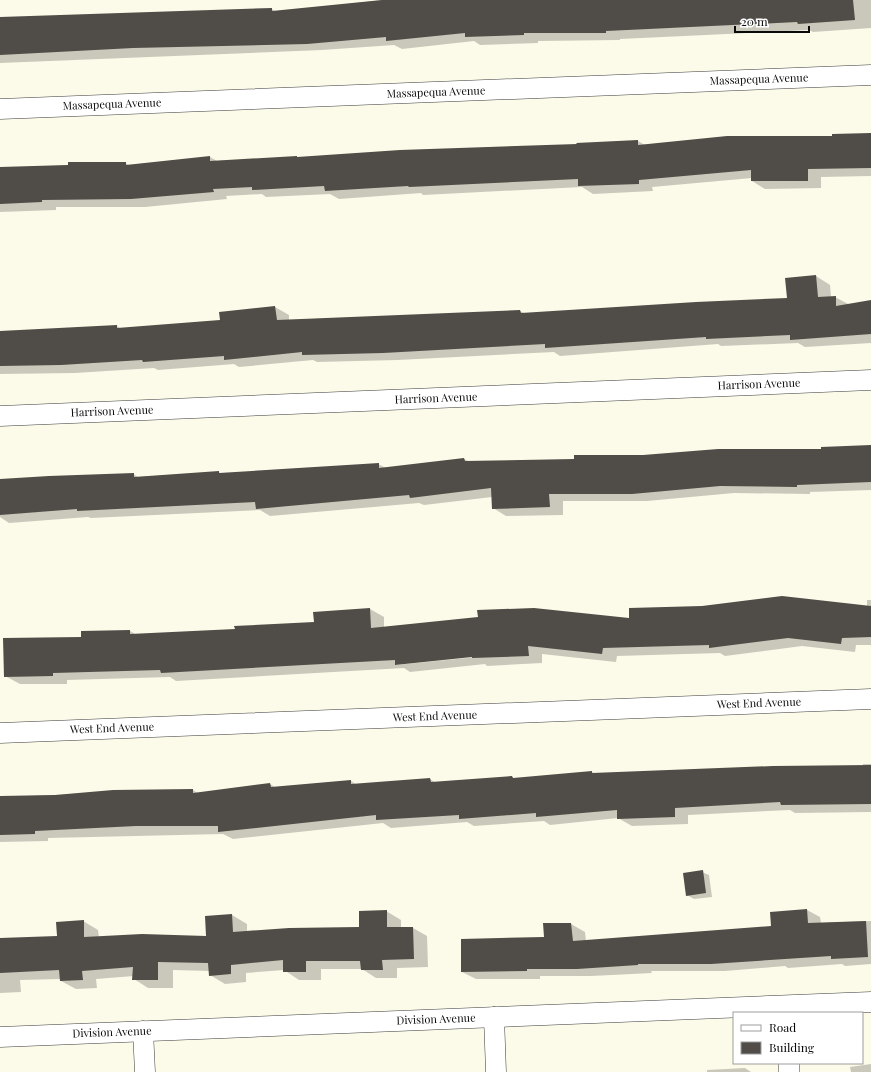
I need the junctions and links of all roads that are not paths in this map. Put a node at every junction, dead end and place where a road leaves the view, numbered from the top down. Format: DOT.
graph roads {
  1 [pos="871,75"];
  2 [pos="0,109"];
  3 [pos="871,380"];
  4 [pos="0,416"];
  5 [pos="871,699"];
  6 [pos="0,733"];
  7 [pos="871,1002"];
  8 [pos="787,1009"];
  9 [pos="494,1017"];
  10 [pos="143,1031"];
  11 [pos="0,1037"];
  12 [pos="145,1072"];
  13 [pos="496,1072"];
  1 -- 2 [label="street, Massapequa Avenue"];
  3 -- 4 [label="street, Harrison Avenue"];
  5 -- 6 [label="street, West End Avenue"];
  7 -- 8 [label="street, Division Avenue"];
  8 -- 9 [label="street, Division Avenue"];
  9 -- 10 [label="street, Division Avenue"];
  9 -- 13 [label="street"];
  10 -- 11 [label="street, Division Avenue"];
  10 -- 12 [label="street"];
}
